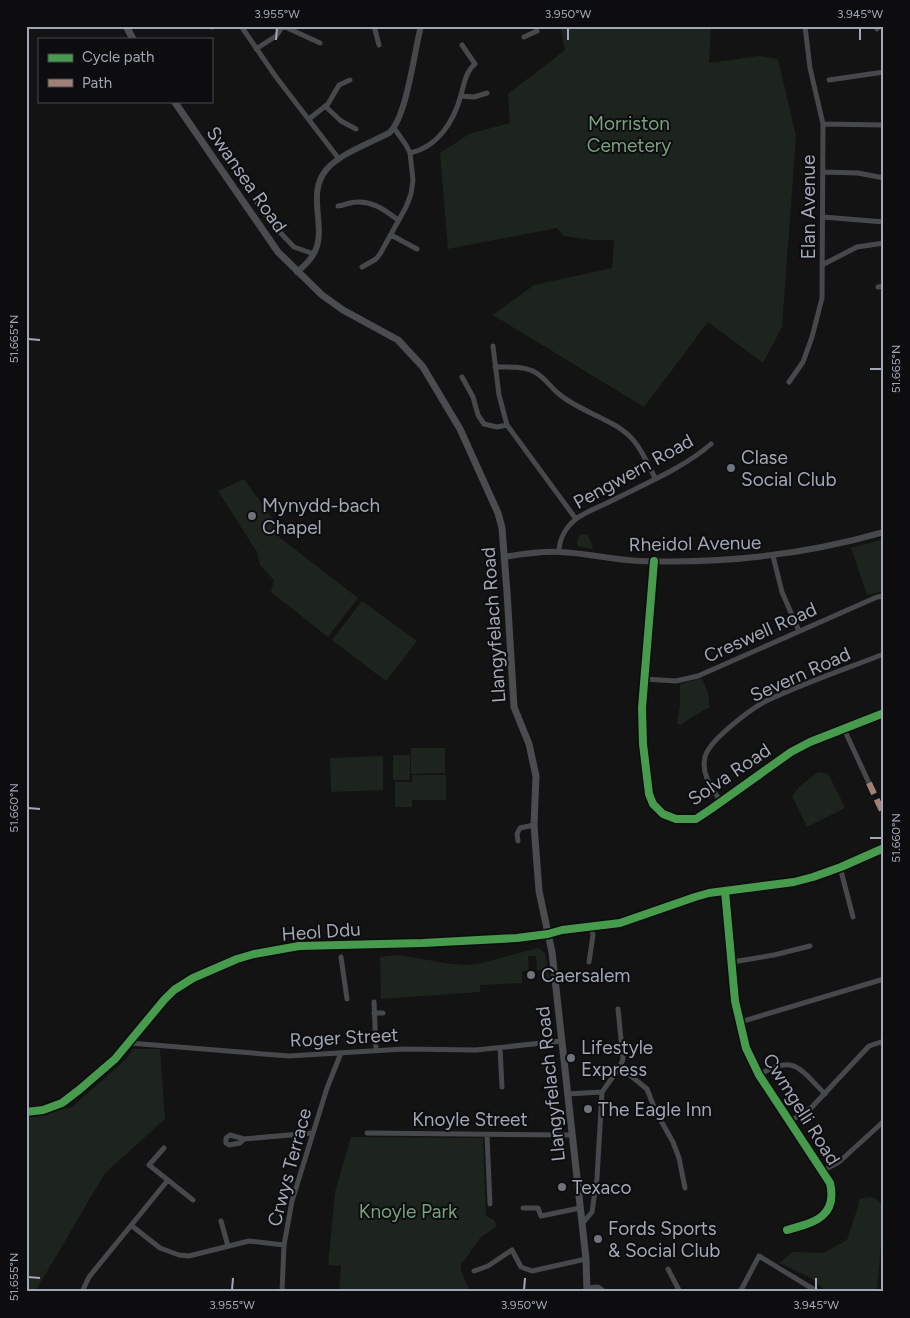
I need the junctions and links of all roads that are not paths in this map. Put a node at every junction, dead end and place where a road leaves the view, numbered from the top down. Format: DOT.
graph roads {
  1 [pos="126,26"];
  2 [pos="240,26"];
  3 [pos="283,26"];
  4 [pos="374,26"];
  5 [pos="421,26"];
  6 [pos="805,26"];
  7 [pos="532,31"];
  8 [pos="524,37"];
  9 [pos="132,38"];
  10 [pos="320,43"];
  11 [pos="379,45"];
  12 [pos="462,46"];
  13 [pos="256,49"];
  14 [pos="884,72"];
  15 [pos="350,80"];
  16 [pos="829,80"];
  17 [pos="487,93"];
  18 [pos="461,96"];
  19 [pos="175,102"];
  20 [pos="325,106"];
  21 [pos="309,119"];
  22 [pos="823,124"];
  23 [pos="884,125"];
  24 [pos="394,128"];
  25 [pos="356,129"];
  26 [pos="410,153"];
  27 [pos="339,159"];
  28 [pos="824,172"];
  29 [pos="884,178"];
  30 [pos="258,203"];
  31 [pos="338,206"];
  32 [pos="823,217"];
  33 [pos="398,220"];
  34 [pos="884,222"];
  35 [pos="391,235"];
  36 [pos="884,243"];
  37 [pos="416,249"];
  38 [pos="314,254"];
  39 [pos="822,266"];
  40 [pos="362,267"];
  41 [pos="297,272"];
  42 [pos="493,346"];
  43 [pos="495,367"];
  44 [pos="462,377"];
  45 [pos="789,382"];
  46 [pos="507,425"];
  47 [pos="711,444"];
  48 [pos="655,478"];
  49 [pos="576,519"];
  50 [pos="884,532"];
  51 [pos="559,552"];
  52 [pos="773,556"];
  53 [pos="504,557"];
  54 [pos="654,561"];
  55 [pos="884,596"];
  56 [pos="799,631"];
  57 [pos="884,654"];
  58 [pos="644,679"];
  59 [pos="884,713"];
  60 [pos="844,729"];
  61 [pos="869,783"];
  62 [pos="722,802"];
  63 [pos="534,825"];
  64 [pos="518,841"];
  65 [pos="884,848"];
  66 [pos="840,867"];
  67 [pos="725,891"];
  68 [pos="853,916"];
  69 [pos="592,927"];
  70 [pos="548,934"];
  71 [pos="810,946"];
  72 [pos="341,957"];
  73 [pos="589,962"];
  74 [pos="732,962"];
  75 [pos="884,979"];
  76 [pos="347,999"];
  77 [pos="374,1002"];
  78 [pos="618,1010"];
  79 [pos="374,1013"];
  80 [pos="383,1013"];
  81 [pos="740,1022"];
  82 [pos="561,1041"];
  83 [pos="884,1041"];
  84 [pos="129,1043"];
  85 [pos="500,1048"];
  86 [pos="376,1050"];
  87 [pos="341,1053"];
  88 [pos="620,1067"];
  89 [pos="759,1075"];
  90 [pos="502,1086"];
  91 [pos="602,1092"];
  92 [pos="567,1094"];
  93 [pos="825,1094"];
  94 [pos="26,1112"];
  95 [pos="884,1121"];
  96 [pos="789,1122"];
  97 [pos="312,1133"];
  98 [pos="367,1133"];
  99 [pos="487,1135"];
  100 [pos="572,1135"];
  101 [pos="244,1139"];
  102 [pos="164,1148"];
  103 [pos="822,1171"];
  104 [pos="168,1180"];
  105 [pos="685,1188"];
  106 [pos="193,1200"];
  107 [pos="490,1204"];
  108 [pos="523,1208"];
  109 [pos="580,1208"];
  110 [pos="221,1221"];
  111 [pos="582,1224"];
  112 [pos="132,1226"];
  113 [pos="787,1230"];
  114 [pos="284,1245"];
  115 [pos="228,1246"];
  116 [pos="586,1259"];
  117 [pos="668,1269"];
  118 [pos="474,1271"];
  119 [pos="587,1290"];
  120 [pos="741,1290"];
  121 [pos="82,1292"];
  122 [pos="282,1292"];
  123 [pos="605,1292"];
  124 [pos="680,1292"];
  125 [pos="818,1292"];
  1 -- 9 [label="main road"];
  2 -- 13 [label="street"];
  3 -- 10 [label="street"];
  3 -- 13 [label="street"];
  4 -- 11 [label="street"];
  5 -- 24 [label="street"];
  6 -- 22 [label="street, Elan Avenue"];
  7 -- 8 [label="street"];
  12 -- 18 [label="street"];
  13 -- 21 [label="street"];
  14 -- 16 [label="street"];
  15 -- 20 [label="street"];
  17 -- 18 [label="street"];
  18 -- 26 [label="street"];
  19 -- 41 [label="main road, Swansea Road"];
  20 -- 21 [label="street"];
  20 -- 25 [label="street"];
  21 -- 27 [label="street"];
  22 -- 23 [label="street"];
  22 -- 28 [label="street, Elan Avenue"];
  24 -- 26 [label="street"];
  24 -- 27 [label="street"];
  26 -- 33 [label="street"];
  27 -- 38 [label="street"];
  28 -- 29 [label="street"];
  28 -- 32 [label="street, Elan Avenue"];
  30 -- 38 [label="street"];
  31 -- 33 [label="street"];
  32 -- 34 [label="street"];
  32 -- 39 [label="street, Elan Avenue"];
  33 -- 35 [label="street"];
  35 -- 37 [label="street"];
  35 -- 40 [label="street"];
  36 -- 39 [label="street"];
  38 -- 41 [label="street"];
  39 -- 45 [label="street, Elan Avenue"];
  41 -- 53 [label="main road, Llangyfelach Road"];
  42 -- 43 [label="street"];
  43 -- 46 [label="street"];
  43 -- 48 [label="street"];
  44 -- 46 [label="street"];
  46 -- 49 [label="street"];
  47 -- 48 [label="street, Pengwern Road"];
  48 -- 49 [label="street, Pengwern Road"];
  49 -- 51 [label="street, Pengwern Road"];
  50 -- 52 [label="street, Rheidol Avenue"];
  51 -- 53 [label="street, Rheidol Avenue"];
  51 -- 54 [label="street, Rheidol Avenue"];
  52 -- 54 [label="street, Rheidol Avenue"];
  52 -- 56 [label="street"];
  53 -- 63 [label="main road, Llangyfelach Road"];
  54 -- 58 [label="street, Solva Road"];
  55 -- 56 [label="street, Creswell Road"];
  56 -- 58 [label="street, Creswell Road"];
  57 -- 62 [label="street, Severn Road"];
  58 -- 62 [label="street, Solva Road"];
  59 -- 60 [label="street, Solva Road"];
  60 -- 61 [label="street"];
  60 -- 62 [label="street, Solva Road"];
  63 -- 64 [label="street"];
  63 -- 70 [label="main road, Llangyfelach Road"];
  65 -- 66 [label="street, Heol Ddu"];
  66 -- 67 [label="street, Heol Ddu"];
  66 -- 68 [label="street"];
  67 -- 69 [label="street, Heol Ddu"];
  67 -- 74 [label="street, Cwmgelli Road"];
  69 -- 70 [label="street, Heol Ddu"];
  69 -- 73 [label="street"];
  70 -- 82 [label="main road, Llangyfelach Road"];
  70 -- 84 [label="street, Heol Ddu"];
  71 -- 74 [label="street"];
  72 -- 76 [label="street"];
  74 -- 81 [label="street, Cwmgelli Road"];
  75 -- 81 [label="street"];
  77 -- 79 [label="street"];
  78 -- 88 [label="street"];
  79 -- 80 [label="street"];
  79 -- 86 [label="street"];
  81 -- 89 [label="street, Cwmgelli Road"];
  82 -- 85 [label="street, Roger Street"];
  82 -- 92 [label="main road, Llangyfelach Road"];
  83 -- 93 [label="street"];
  84 -- 87 [label="street, Roger Street"];
  84 -- 94 [label="street, Heol Ddu"];
  85 -- 86 [label="street, Roger Street"];
  85 -- 90 [label="street"];
  86 -- 87 [label="street, Roger Street"];
  87 -- 97 [label="street, Crwys Terrace"];
  88 -- 91 [label="street"];
  88 -- 105 [label="street"];
  89 -- 93 [label="street"];
  89 -- 96 [label="street, Cwmgelli Road"];
  91 -- 92 [label="street"];
  91 -- 111 [label="street"];
  92 -- 100 [label="main road, Llangyfelach Road"];
  93 -- 96 [label="street"];
  95 -- 103 [label="street"];
  96 -- 103 [label="street, Cwmgelli Road"];
  97 -- 101 [label="street"];
  97 -- 114 [label="street, Crwys Terrace"];
  98 -- 99 [label="street, Knoyle Street"];
  99 -- 100 [label="street, Knoyle Street"];
  99 -- 107 [label="street"];
  100 -- 109 [label="main road, Llangyfelach Road"];
  102 -- 104 [label="street"];
  103 -- 113 [label="street, Cwmgelli Road"];
  104 -- 106 [label="street"];
  104 -- 112 [label="street"];
  108 -- 109 [label="street"];
  109 -- 111 [label="main road, Llangyfelach Road"];
  110 -- 115 [label="street"];
  111 -- 116 [label="main road, Llangyfelach Road"];
  112 -- 115 [label="street"];
  112 -- 121 [label="street"];
  114 -- 115 [label="street"];
  114 -- 122 [label="street, Crwys Terrace"];
  116 -- 118 [label="street"];
  116 -- 119 [label="main road, Llangyfelach Road"];
  117 -- 124 [label="street"];
  119 -- 123 [label="street"];
  120 -- 125 [label="street"];
}
